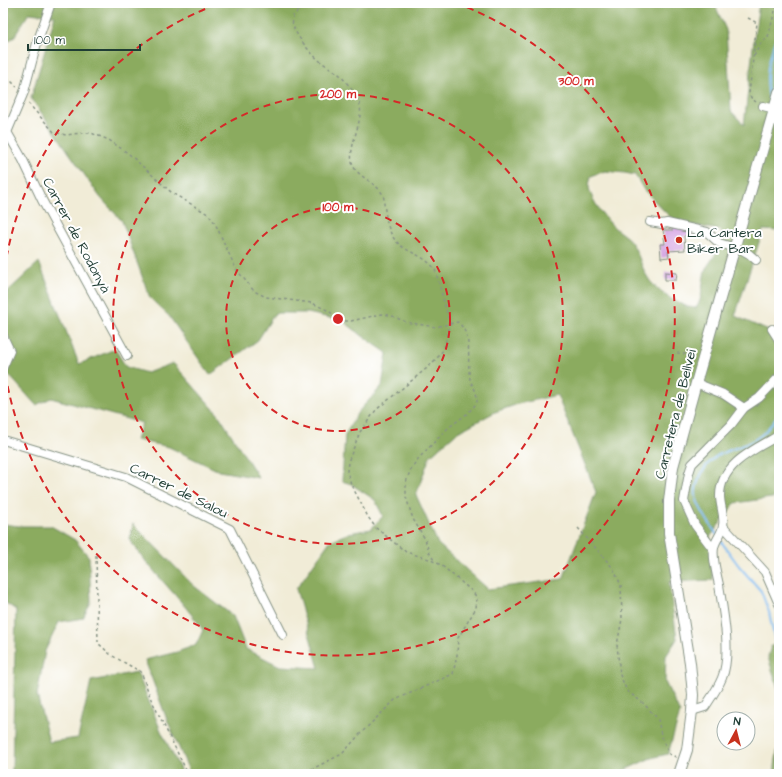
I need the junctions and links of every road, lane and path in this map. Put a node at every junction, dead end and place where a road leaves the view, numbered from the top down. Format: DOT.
graph roads {
  1 [pos="51,3"];
  2 [pos="314,3"];
  3 [pos="777,3"];
  4 [pos="748,18"];
  5 [pos="753,58"];
  6 [pos="3,73"];
  7 [pos="18,82"];
  8 [pos="778,94"];
  9 [pos="25,98"];
  10 [pos="763,106"];
  11 [pos="777,112"];
  12 [pos="5,130"];
  13 [pos="3,142"];
  14 [pos="650,222"];
  15 [pos="729,246"];
  16 [pos="742,250"];
  17 [pos="756,260"];
  18 [pos="450,324"];
  19 [pos="772,330"];
  20 [pos="3,336"];
  21 [pos="779,340"];
  22 [pos="678,353"];
  23 [pos="127,356"];
  24 [pos="702,362"];
  25 [pos="3,367"];
  26 [pos="777,380"];
  27 [pos="696,383"];
  28 [pos="744,408"];
  29 [pos="779,433"];
  30 [pos="3,440"];
  31 [pos="723,526"];
  32 [pos="578,528"];
  33 [pos="715,546"];
  34 [pos="96,555"];
  35 [pos="441,564"];
  36 [pos="779,604"];
  37 [pos="284,635"];
  38 [pos="692,712"];
  39 [pos="684,760"];
  40 [pos="188,774"];
  41 [pos="315,774"];
  42 [pos="679,774"];
  1 -- 12 [label="street"];
  2 -- 18 [label="path"];
  3 -- 5 [label="path"];
  4 -- 5 [label="path"];
  5 -- 10 [label="path"];
  6 -- 7 [label="path"];
  8 -- 11 [label="main road, Carretera de Bellvei"];
  9 -- 18 [label="path"];
  10 -- 11 [label="street"];
  11 -- 24 [label="main road, Carretera de Bellvei"];
  12 -- 13 [label="street"];
  12 -- 23 [label="street, Carrer de Rodonyà"];
  14 -- 15 [label="street"];
  16 -- 17 [label="street"];
  18 -- 35 [label="path"];
  18 -- 35 [label="path"];
  19 -- 21 [label="street"];
  20 -- 25 [label="street"];
  22 -- 24 [label="path"];
  24 -- 27 [label="main road, Carretera de Bellvei"];
  26 -- 28 [label="street"];
  27 -- 28 [label="street"];
  27 -- 38 [label="main road, Carretera de Bellvei"];
  28 -- 33 [label="street"];
  29 -- 31 [label="street"];
  30 -- 37 [label="street, Carrer de Salou"];
  31 -- 33 [label="street"];
  31 -- 36 [label="street"];
  32 -- 39 [label="path"];
  33 -- 38 [label="street"];
  34 -- 40 [label="path"];
  35 -- 41 [label="path"];
  38 -- 39 [label="main road, Carretera de Bellvei"];
  39 -- 42 [label="main road, Carretera de Bellvei"];
}
